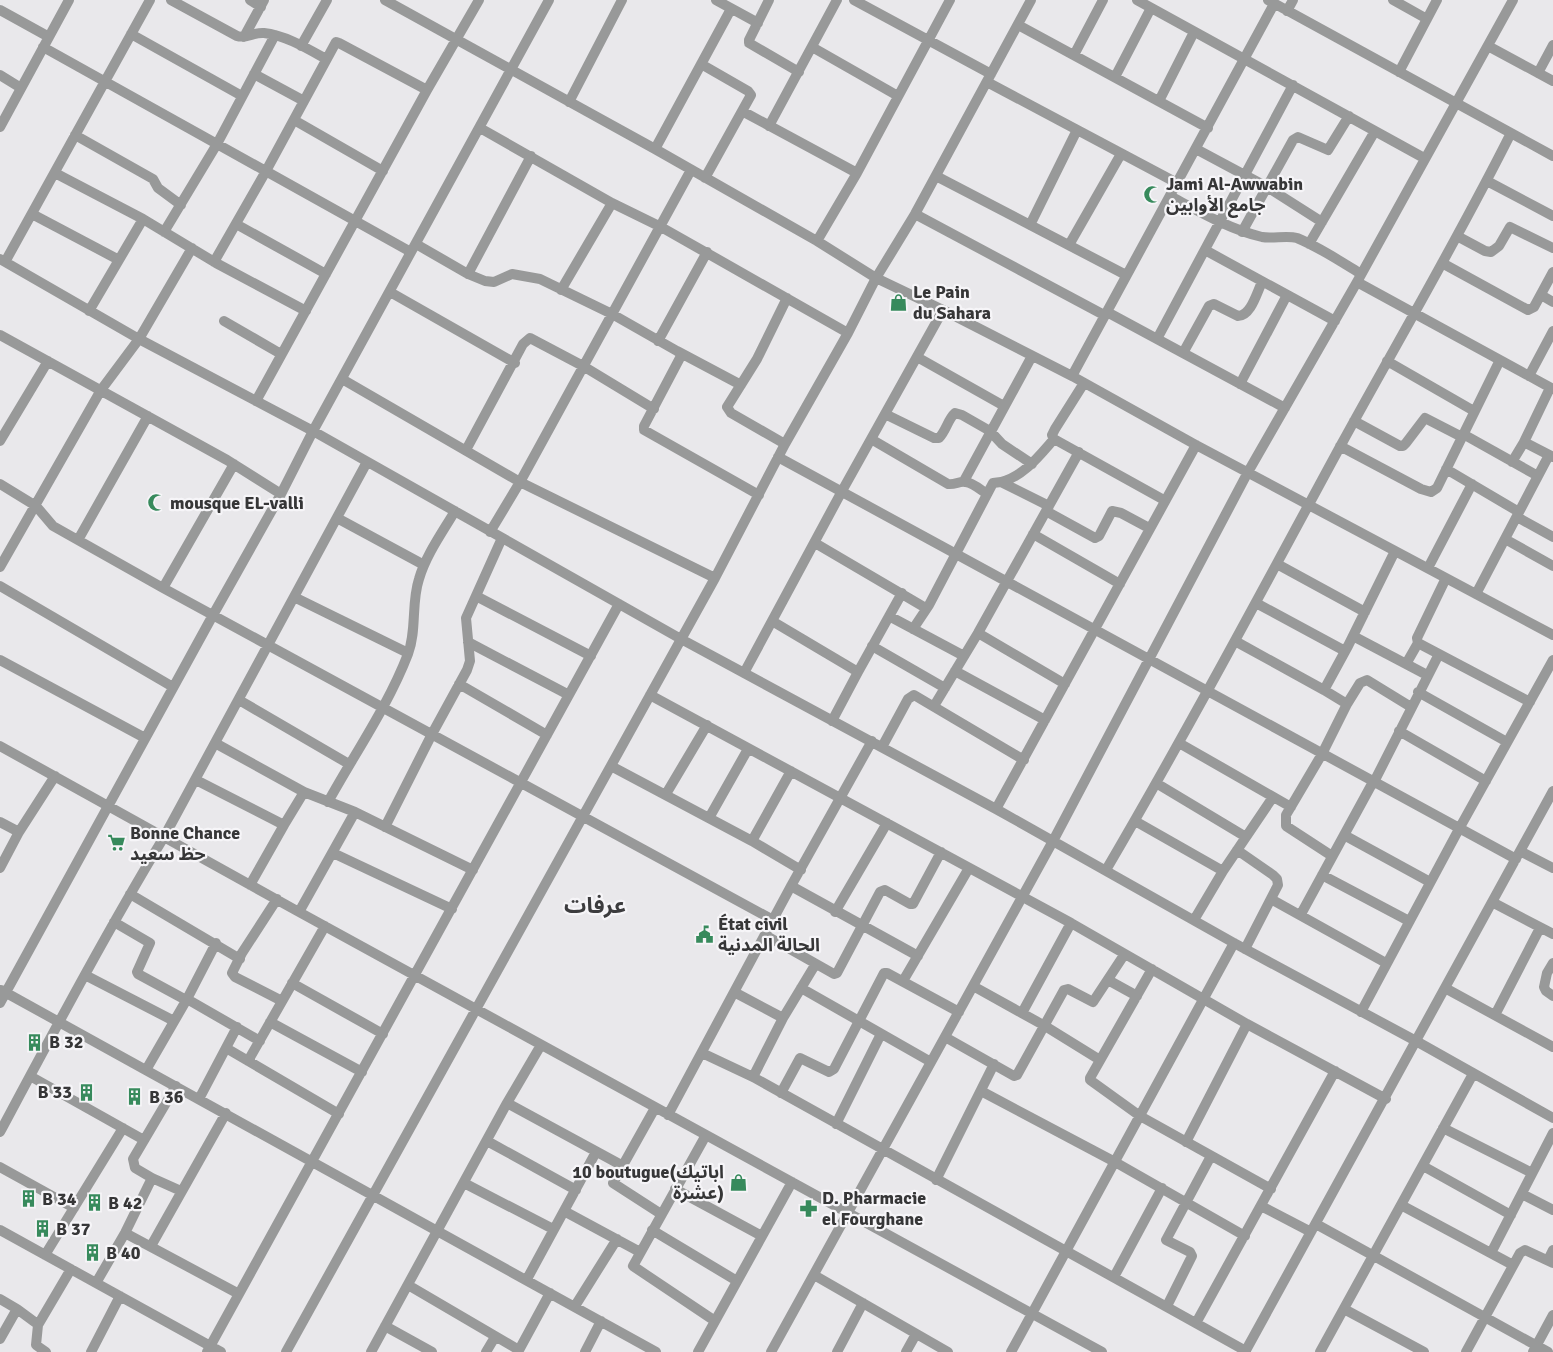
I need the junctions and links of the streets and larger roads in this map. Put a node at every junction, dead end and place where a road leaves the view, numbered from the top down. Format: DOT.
graph roads {
  1 [pos="69,0"];
  2 [pos="150,0"];
  3 [pos="171,0"];
  4 [pos="250,0"];
  5 [pos="327,0"];
  6 [pos="385,0"];
  7 [pos="479,0"];
  8 [pos="550,0"];
  9 [pos="622,0"];
  10 [pos="716,0"];
  11 [pos="769,0"];
  12 [pos="837,0"];
  13 [pos="854,0"];
  14 [pos="950,0"];
  15 [pos="1031,0"];
  16 [pos="1103,0"];
  17 [pos="1137,0"];
  18 [pos="1293,0"];
  19 [pos="1393,0"];
  20 [pos="1437,0"];
  21 [pos="1513,0"];
  22 [pos="1271,2"];
  23 [pos="263,3"];
  24 [pos="731,8"];
  25 [pos="1151,8"];
  26 [pos="0,10"];
  27 [pos="1287,10"];
  28 [pos="1427,20"];
  29 [pos="758,23"];
  30 [pos="1018,25"];
  31 [pos="1194,32"];
  32 [pos="131,34"];
  33 [pos="275,35"];
  34 [pos="49,37"];
  35 [pos="244,37"];
  36 [pos="457,39"];
  37 [pos="928,40"];
  38 [pos="1553,45"];
  39 [pos="301,46"];
  40 [pos="1488,46"];
  41 [pos="44,47"];
  42 [pos="812,47"];
  43 [pos="1074,55"];
  44 [pos="326,59"];
  45 [pos="1245,59"];
  46 [pos="701,64"];
  47 [pos="512,69"];
  48 [pos="798,72"];
  49 [pos="1399,72"];
  50 [pos="1538,73"];
  51 [pos="254,74"];
  52 [pos="0,75"];
  53 [pos="1115,77"];
  54 [pos="989,78"];
  55 [pos="105,81"];
  56 [pos="1553,81"];
  57 [pos="1293,86"];
  58 [pos="21,88"];
  59 [pos="427,90"];
  60 [pos="242,96"];
  61 [pos="898,96"];
  62 [pos="304,101"];
  63 [pos="1159,101"];
  64 [pos="569,102"];
  65 [pos="1456,103"];
  66 [pos="742,111"];
  67 [pos="1349,116"];
  68 [pos="294,120"];
  69 [pos="0,126"];
  70 [pos="769,126"];
  71 [pos="480,128"];
  72 [pos="1208,128"];
  73 [pos="1077,130"];
  74 [pos="1374,130"];
  75 [pos="1511,133"];
  76 [pos="75,135"];
  77 [pos="217,144"];
  78 [pos="655,149"];
  79 [pos="1196,149"];
  80 [pos="1121,154"];
  81 [pos="531,156"];
  82 [pos="1553,156"];
  83 [pos="1424,158"];
  84 [pos="691,170"];
  85 [pos="266,171"];
  86 [pos="383,171"];
  87 [pos="55,173"];
  88 [pos="857,173"];
  89 [pos="1245,175"];
  90 [pos="936,176"];
  91 [pos="705,178"];
  92 [pos="1487,181"];
  93 [pos="1177,183"];
  94 [pos="1268,186"];
  95 [pos="1170,196"];
  96 [pos="612,202"];
  97 [pos="181,205"];
  98 [pos="32,214"];
  99 [pos="915,214"];
  100 [pos="1553,216"];
  101 [pos="143,219"];
  102 [pos="355,221"];
  103 [pos="1322,222"];
  104 [pos="1220,223"];
  105 [pos="236,224"];
  106 [pos="1030,226"];
  107 [pos="661,227"];
  108 [pos="164,232"];
  109 [pos="1242,232"];
  110 [pos="1457,236"];
  111 [pos="817,241"];
  112 [pos="1309,244"];
  113 [pos="1069,245"];
  114 [pos="192,248"];
  115 [pos="414,248"];
  116 [pos="1553,248"];
  117 [pos="1205,250"];
  118 [pos="707,252"];
  119 [pos="3,260"];
  120 [pos="119,260"];
  121 [pos="214,262"];
  122 [pos="1442,263"];
  123 [pos="1553,272"];
  124 [pos="326,274"];
  125 [pos="468,274"];
  126 [pos="1126,275"];
  127 [pos="876,278"];
  128 [pos="1359,278"];
  129 [pos="1262,282"];
  130 [pos="561,290"];
  131 [pos="390,292"];
  132 [pos="1287,295"];
  133 [pos="1541,295"];
  134 [pos="787,298"];
  135 [pos="1553,302"];
  136 [pos="943,310"];
  137 [pos="89,311"];
  138 [pos="306,311"];
  139 [pos="612,314"];
  140 [pos="1106,314"];
  141 [pos="1414,314"];
  142 [pos="1335,320"];
  143 [pos="224,321"];
  144 [pos="1553,331"];
  145 [pos="848,333"];
  146 [pos="0,335"];
  147 [pos="139,339"];
  148 [pos="1157,339"];
  149 [pos="658,341"];
  150 [pos="1184,353"];
  151 [pos="281,354"];
  152 [pos="682,354"];
  153 [pos="1032,356"];
  154 [pos="917,357"];
  155 [pos="1500,360"];
  156 [pos="48,361"];
  157 [pos="1387,362"];
  158 [pos="515,363"];
  159 [pos="583,366"];
  160 [pos="1072,376"];
  161 [pos="1529,376"];
  162 [pos="342,379"];
  163 [pos="1084,383"];
  164 [pos="1240,384"];
  165 [pos="741,385"];
  166 [pos="1552,388"];
  167 [pos="101,390"];
  168 [pos="256,401"];
  169 [pos="1004,406"];
  170 [pos="1285,408"];
  171 [pos="654,409"];
  172 [pos="1474,411"];
  173 [pos="885,414"];
  174 [pos="148,416"];
  175 [pos="1354,421"];
  176 [pos="990,431"];
  177 [pos="313,432"];
  178 [pos="1463,436"];
  179 [pos="870,439"];
  180 [pos="1054,439"];
  181 [pos="0,441"];
  182 [pos="1524,442"];
  183 [pos="785,444"];
  184 [pos="1196,445"];
  185 [pos="1340,446"];
  186 [pos="466,450"];
  187 [pos="1079,452"];
  188 [pos="778,456"];
  189 [pos="1551,456"];
  190 [pos="367,462"];
  191 [pos="1512,462"];
  192 [pos="234,464"];
  193 [pos="1032,464"];
  194 [pos="1446,469"];
  195 [pos="1248,472"];
  196 [pos="1538,476"];
  197 [pos="964,481"];
  198 [pos="520,482"];
  199 [pos="1001,482"];
  200 [pos="0,484"];
  201 [pos="1472,484"];
  202 [pos="842,491"];
  203 [pos="281,494"];
  204 [pos="987,494"];
  205 [pos="759,495"];
  206 [pos="1164,500"];
  207 [pos="1309,505"];
  208 [pos="36,506"];
  209 [pos="1047,508"];
  210 [pos="455,511"];
  211 [pos="1518,514"];
  212 [pos="337,518"];
  213 [pos="1149,528"];
  214 [pos="490,532"];
  215 [pos="1032,534"];
  216 [pos="502,538"];
  217 [pos="1553,538"];
  218 [pos="1505,539"];
  219 [pos="78,540"];
  220 [pos="815,543"];
  221 [pos="1395,551"];
  222 [pos="3,553"];
  223 [pos="956,553"];
  224 [pos="1277,564"];
  225 [pos="424,565"];
  226 [pos="1553,566"];
  227 [pos="0,567"];
  228 [pos="1428,568"];
  229 [pos="715,578"];
  230 [pos="1446,578"];
  231 [pos="1006,581"];
  232 [pos="1120,584"];
  233 [pos="0,586"];
  234 [pos="163,588"];
  235 [pos="902,593"];
  236 [pos="1476,594"];
  237 [pos="476,596"];
  238 [pos="294,597"];
  239 [pos="1256,603"];
  240 [pos="619,604"];
  241 [pos="927,607"];
  242 [pos="1365,612"];
  243 [pos="213,615"];
  244 [pos="889,616"];
  245 [pos="772,621"];
  246 [pos="914,629"];
  247 [pos="1095,629"];
  248 [pos="978,633"];
  249 [pos="1553,635"];
  250 [pos="1353,636"];
  251 [pos="681,639"];
  252 [pos="468,642"];
  253 [pos="1235,642"];
  254 [pos="1418,643"];
  255 [pos="268,645"];
  256 [pos="872,646"];
  257 [pos="1345,651"];
  258 [pos="408,653"];
  259 [pos="1439,654"];
  260 [pos="591,656"];
  261 [pos="964,656"];
  262 [pos="1149,659"];
  263 [pos="0,660"];
  264 [pos="1553,660"];
  265 [pos="1406,664"];
  266 [pos="955,671"];
  267 [pos="858,672"];
  268 [pos="744,673"];
  269 [pos="1427,675"];
  270 [pos="459,684"];
  271 [pos="1065,684"];
  272 [pos="173,687"];
  273 [pos="945,688"];
  274 [pos="1324,690"];
  275 [pos="1208,691"];
  276 [pos="1418,692"];
  277 [pos="569,695"];
  278 [pos="650,695"];
  279 [pos="239,700"];
  280 [pos="1530,702"];
  281 [pos="1347,704"];
  282 [pos="934,706"];
  283 [pos="1411,707"];
  284 [pos="384,708"];
  285 [pos="1045,720"];
  286 [pos="832,721"];
  287 [pos="707,725"];
  288 [pos="1398,731"];
  289 [pos="432,734"];
  290 [pos="547,735"];
  291 [pos="145,738"];
  292 [pos="872,741"];
  293 [pos="1507,742"];
  294 [pos="215,743"];
  295 [pos="1179,743"];
  296 [pos="0,746"];
  297 [pos="882,746"];
  298 [pos="748,749"];
  299 [pos="1322,754"];
  300 [pos="1024,760"];
  301 [pos="349,764"];
  302 [pos="610,766"];
  303 [pos="791,771"];
  304 [pos="55,776"];
  305 [pos="196,780"];
  306 [pos="1486,780"];
  307 [pos="521,782"];
  308 [pos="1373,782"];
  309 [pos="1156,783"];
  310 [pos="1553,791"];
  311 [pos="304,792"];
  312 [pos="666,794"];
  313 [pos="1273,797"];
  314 [pos="841,799"];
  315 [pos="328,802"];
  316 [pos="109,805"];
  317 [pos="1291,807"];
  318 [pos="996,809"];
  319 [pos="355,812"];
  320 [pos="583,816"];
  321 [pos="709,818"];
  322 [pos="1135,821"];
  323 [pos="0,822"];
  324 [pos="887,823"];
  325 [pos="284,825"];
  326 [pos="385,827"];
  327 [pos="1459,829"];
  328 [pos="19,832"];
  329 [pos="164,836"];
  330 [pos="1344,836"];
  331 [pos="1246,837"];
  332 [pos="752,841"];
  333 [pos="1053,841"];
  334 [pos="1237,850"];
  335 [pos="941,852"];
  336 [pos="333,853"];
  337 [pos="1518,855"];
  338 [pos="1332,856"];
  339 [pos="0,868"];
  340 [pos="969,868"];
  341 [pos="1553,868"];
  342 [pos="473,870"];
  343 [pos="801,870"];
  344 [pos="1106,870"];
  345 [pos="1223,871"];
  346 [pos="1322,875"];
  347 [pos="1430,882"];
  348 [pos="250,885"];
  349 [pos="791,886"];
  350 [pos="130,894"];
  351 [pos="1023,897"];
  352 [pos="276,899"];
  353 [pos="1271,899"];
  354 [pos="1492,902"];
  355 [pos="452,909"];
  356 [pos="299,912"];
  357 [pos="835,912"];
  358 [pos="1301,914"];
  359 [pos="773,920"];
  360 [pos="1194,920"];
  361 [pos="1409,921"];
  362 [pos="114,922"];
  363 [pos="1071,923"];
  364 [pos="325,926"];
  365 [pos="862,926"];
  366 [pos="1540,928"];
  367 [pos="1553,934"];
  368 [pos="765,935"];
  369 [pos="216,943"];
  370 [pos="1234,943"];
  371 [pos="1245,949"];
  372 [pos="1124,955"];
  373 [pos="918,956"];
  374 [pos="240,959"];
  375 [pos="1386,963"];
  376 [pos="1553,963"];
  377 [pos="816,964"];
  378 [pos="1152,969"];
  379 [pos="85,975"];
  380 [pos="415,976"];
  381 [pos="1108,980"];
  382 [pos="903,982"];
  383 [pos="292,983"];
  384 [pos="974,986"];
  385 [pos="801,988"];
  386 [pos="1445,988"];
  387 [pos="3,991"];
  388 [pos="734,992"];
  389 [pos="1137,996"];
  390 [pos="1553,996"];
  391 [pos="1204,999"];
  392 [pos="186,1000"];
  393 [pos="282,1001"];
  394 [pos="0,1003"];
  395 [pos="476,1010"];
  396 [pos="959,1012"];
  397 [pos="1361,1012"];
  398 [pos="1022,1013"];
  399 [pos="1495,1015"];
  400 [pos="783,1018"];
  401 [pos="859,1021"];
  402 [pos="59,1022"];
  403 [pos="174,1022"];
  404 [pos="270,1022"];
  405 [pos="1247,1024"];
  406 [pos="1045,1026"];
  407 [pos="237,1027"];
  408 [pos="383,1034"];
  409 [pos="881,1034"];
  410 [pos="945,1037"];
  411 [pos="260,1040"];
  412 [pos="1416,1041"];
  413 [pos="1552,1043"];
  414 [pos="541,1045"];
  415 [pos="226,1048"];
  416 [pos="702,1054"];
  417 [pos="1100,1060"];
  418 [pos="248,1061"];
  419 [pos="931,1062"];
  420 [pos="994,1064"];
  421 [pos="146,1070"];
  422 [pos="1335,1070"];
  423 [pos="362,1072"];
  424 [pos="1473,1074"];
  425 [pos="30,1076"];
  426 [pos="753,1077"];
  427 [pos="176,1086"];
  428 [pos="981,1091"];
  429 [pos="781,1093"];
  430 [pos="199,1099"];
  431 [pos="1386,1099"];
  432 [pos="508,1104"];
  433 [pos="655,1108"];
  434 [pos="226,1114"];
  435 [pos="338,1114"];
  436 [pos="668,1115"];
  437 [pos="1140,1116"];
  438 [pos="1553,1118"];
  439 [pos="836,1124"];
  440 [pos="123,1128"];
  441 [pos="1443,1128"];
  442 [pos="0,1132"];
  443 [pos="1553,1133"];
  444 [pos="706,1136"];
  445 [pos="144,1140"];
  446 [pos="487,1141"];
  447 [pos="1186,1142"];
  448 [pos="883,1149"];
  449 [pos="596,1152"];
  450 [pos="1211,1156"];
  451 [pos="312,1161"];
  452 [pos="1115,1162"];
  453 [pos="623,1166"];
  454 [pos="1422,1166"];
  455 [pos="0,1168"];
  456 [pos="1532,1173"];
  457 [pos="152,1178"];
  458 [pos="936,1180"];
  459 [pos="792,1182"];
  460 [pos="464,1183"];
  461 [pos="1162,1188"];
  462 [pos="675,1189"];
  463 [pos="1271,1189"];
  464 [pos="576,1190"];
  465 [pos="181,1191"];
  466 [pos="1522,1194"];
  467 [pos="374,1195"];
  468 [pos="1186,1202"];
  469 [pos="1401,1205"];
  470 [pos="1262,1206"];
  471 [pos="74,1208"];
  472 [pos="1553,1210"];
  473 [pos="564,1211"];
  474 [pos="848,1212"];
  475 [pos="661,1214"];
  476 [pos="1510,1215"];
  477 [pos="1314,1228"];
  478 [pos="0,1230"];
  479 [pos="438,1230"];
  480 [pos="553,1230"];
  481 [pos="652,1230"];
  482 [pos="125,1233"];
  483 [pos="762,1236"];
  484 [pos="1245,1236"];
  485 [pos="617,1239"];
  486 [pos="151,1246"];
  487 [pos="1553,1250"];
  488 [pos="1066,1251"];
  489 [pos="640,1252"];
  490 [pos="1491,1253"];
  491 [pos="45,1255"];
  492 [pos="1373,1256"];
  493 [pos="1550,1261"];
  494 [pos="1514,1265"];
  495 [pos="72,1269"];
  496 [pos="814,1275"];
  497 [pos="1114,1277"];
  498 [pos="527,1279"];
  499 [pos="737,1281"];
  500 [pos="96,1283"];
  501 [pos="408,1285"];
  502 [pos="550,1293"];
  503 [pos="239,1294"];
  504 [pos="120,1296"];
  505 [pos="0,1299"];
  506 [pos="862,1303"];
  507 [pos="575,1306"];
  508 [pos="1167,1306"];
  509 [pos="17,1309"];
  510 [pos="1344,1309"];
  511 [pos="1032,1314"];
  512 [pos="1553,1315"];
  513 [pos="1486,1318"];
  514 [pos="601,1321"];
  515 [pos="716,1321"];
  516 [pos="1196,1322"];
  517 [pos="38,1325"];
  518 [pos="385,1326"];
  519 [pos="916,1334"];
  520 [pos="495,1337"];
  521 [pos="0,1339"];
  522 [pos="208,1349"];
  523 [pos="1535,1349"];
  524 [pos="94,1351"];
  525 [pos="518,1351"];
  526 [pos="1246,1351"];
  527 [pos="46,1352"];
  528 [pos="221,1352"];
  529 [pos="286,1352"];
  530 [pos="371,1352"];
  531 [pos="432,1352"];
  532 [pos="486,1352"];
  533 [pos="585,1352"];
  534 [pos="656,1352"];
  535 [pos="698,1352"];
  536 [pos="771,1352"];
  537 [pos="837,1352"];
  538 [pos="906,1352"];
  539 [pos="946,1352"];
  540 [pos="1011,1352"];
  541 [pos="1102,1352"];
  542 [pos="1320,1352"];
  543 [pos="1424,1352"];
  544 [pos="1466,1352"];
  545 [pos="1548,1352"];
  1 -- 34 [label="street"];
  2 -- 32 [label="street"];
  3 -- 35 [label="street"];
  4 -- 23 [label="street"];
  5 -- 39 [label="street"];
  6 -- 36 [label="street"];
  7 -- 36 [label="street"];
  8 -- 47 [label="street"];
  9 -- 64 [label="street"];
  10 -- 24 [label="street"];
  11 -- 29 [label="street"];
  12 -- 42 [label="street"];
  13 -- 37 [label="street"];
  14 -- 37 [label="street"];
  15 -- 30 [label="street"];
  16 -- 43 [label="street"];
  17 -- 25 [label="street"];
  18 -- 27 [label="street"];
  19 -- 28 [label="street"];
  20 -- 28 [label="street"];
  21 -- 40 [label="street"];
  22 -- 27 [label="street"];
  22 -- 45 [label="street"];
  23 -- 35 [label="street"];
  24 -- 29 [label="street"];
  24 -- 46 [label="street"];
  25 -- 31 [label="street"];
  25 -- 53 [label="street"];
  26 -- 34 [label="street"];
  27 -- 49 [label="street"];
  28 -- 49 [label="street"];
  29 -- 48 [label="street"];
  30 -- 43 [label="street"];
  30 -- 54 [label="street"];
  31 -- 45 [label="street"];
  31 -- 63 [label="street"];
  32 -- 55 [label="street"];
  32 -- 60 [label="street"];
  33 -- 35 [label="street"];
  33 -- 39 [label="street"];
  33 -- 51 [label="street"];
  34 -- 41 [label="street"];
  36 -- 47 [label="street"];
  36 -- 59 [label="street"];
  37 -- 54 [label="street"];
  37 -- 61 [label="street"];
  38 -- 50 [label="street"];
  39 -- 44 [label="street"];
  40 -- 50 [label="street"];
  40 -- 65 [label="street"];
  41 -- 55 [label="street"];
  41 -- 58 [label="street"];
  42 -- 48 [label="street"];
  42 -- 61 [label="street"];
  43 -- 53 [label="street"];
  44 -- 59 [label="street"];
  44 -- 62 [label="street"];
  45 -- 57 [label="street"];
  45 -- 72 [label="street"];
  46 -- 66 [label="street"];
  46 -- 78 [label="street"];
  47 -- 64 [label="street"];
  47 -- 71 [label="street"];
  48 -- 70 [label="street"];
  49 -- 65 [label="street"];
  50 -- 56 [label="street"];
  51 -- 60 [label="street"];
  51 -- 62 [label="street"];
  52 -- 58 [label="street"];
  53 -- 63 [label="street"];
  54 -- 73 [label="street"];
  54 -- 90 [label="street"];
  55 -- 76 [label="street"];
  55 -- 77 [label="street"];
  57 -- 67 [label="street"];
  57 -- 89 [label="street"];
  58 -- 69 [label="street"];
  59 -- 86 [label="street"];
  60 -- 77 [label="street"];
  61 -- 88 [label="street"];
  62 -- 68 [label="street"];
  63 -- 72 [label="street"];
  64 -- 78 [label="street"];
  65 -- 75 [label="street"];
  65 -- 83 [label="street"];
  66 -- 70 [label="street"];
  66 -- 91 [label="street"];
  67 -- 74 [label="street"];
  67 -- 94 [label="street"];
  68 -- 85 [label="street"];
  68 -- 86 [label="street"];
  70 -- 88 [label="street"];
  71 -- 81 [label="street"];
  71 -- 115 [label="street"];
  72 -- 79 [label="street"];
  73 -- 80 [label="street"];
  73 -- 106 [label="street"];
  74 -- 83 [label="street"];
  74 -- 103 [label="street"];
  75 -- 82 [label="street"];
  75 -- 92 [label="street"];
  76 -- 87 [label="street"];
  76 -- 97 [label="street"];
  77 -- 85 [label="street"];
  77 -- 97 [label="street"];
  78 -- 84 [label="street"];
  79 -- 89 [label="street"];
  79 -- 93 [label="street"];
  80 -- 93 [label="street"];
  80 -- 113 [label="street"];
  81 -- 96 [label="street"];
  81 -- 125 [label="street"];
  83 -- 128 [label="street"];
  84 -- 91 [label="street"];
  84 -- 107 [label="street"];
  85 -- 102 [label="street"];
  85 -- 105 [label="street"];
  86 -- 102 [label="street"];
  87 -- 98 [label="street"];
  87 -- 101 [label="street"];
  88 -- 111 [label="street"];
  89 -- 94 [label="street"];
  89 -- 104 [label="street"];
  90 -- 99 [label="street"];
  90 -- 106 [label="street"];
  91 -- 111 [label="street"];
  92 -- 100 [label="street"];
  92 -- 110 [label="street"];
  93 -- 95 [label="street"];
  94 -- 103 [label="street"];
  94 -- 109 [label="street"];
  95 -- 104 [label="street"];
  95 -- 126 [label="street"];
  96 -- 107 [label="street"];
  96 -- 130 [label="street"];
  97 -- 108 [label="street"];
  98 -- 119 [label="street"];
  98 -- 120 [label="street"];
  99 -- 127 [label="street"];
  99 -- 140 [label="street"];
  101 -- 108 [label="street"];
  101 -- 120 [label="street"];
  102 -- 115 [label="street"];
  102 -- 124 [label="street"];
  103 -- 112 [label="street"];
  104 -- 109 [label="street"];
  104 -- 117 [label="street"];
  105 -- 121 [label="street"];
  105 -- 124 [label="street"];
  106 -- 113 [label="street"];
  107 -- 118 [label="street"];
  107 -- 139 [label="street"];
  108 -- 114 [label="street"];
  109 -- 112 [label="street"];
  110 -- 116 [label="street"];
  110 -- 122 [label="street"];
  111 -- 127 [label="street"];
  112 -- 128 [label="street"];
  113 -- 126 [label="street"];
  114 -- 121 [label="street"];
  114 -- 147 [label="street"];
  115 -- 125 [label="street"];
  115 -- 131 [label="street"];
  117 -- 129 [label="street"];
  117 -- 148 [label="street"];
  118 -- 134 [label="street"];
  118 -- 149 [label="street"];
  119 -- 137 [label="street"];
  120 -- 137 [label="street"];
  121 -- 138 [label="street"];
  122 -- 133 [label="street"];
  122 -- 141 [label="street"];
  123 -- 133 [label="street"];
  124 -- 138 [label="street"];
  125 -- 130 [label="street"];
  126 -- 140 [label="street"];
  127 -- 136 [label="street"];
  127 -- 145 [label="street"];
  128 -- 141 [label="street"];
  128 -- 142 [label="street"];
  129 -- 132 [label="street"];
  129 -- 150 [label="street"];
  130 -- 139 [label="street"];
  131 -- 158 [label="street"];
  131 -- 162 [label="street"];
  132 -- 142 [label="street"];
  132 -- 164 [label="street"];
  133 -- 135 [label="street"];
  134 -- 145 [label="street"];
  134 -- 165 [label="street"];
  136 -- 153 [label="street"];
  136 -- 154 [label="street"];
  137 -- 147 [label="street"];
  138 -- 151 [label="street"];
  139 -- 149 [label="street"];
  139 -- 159 [label="street"];
  140 -- 148 [label="street"];
  140 -- 160 [label="street"];
  141 -- 155 [label="street"];
  141 -- 157 [label="street"];
  142 -- 170 [label="street"];
  143 -- 151 [label="street"];
  144 -- 161 [label="street"];
  145 -- 183 [label="street"];
  146 -- 156 [label="street"];
  147 -- 167 [label="street"];
  147 -- 168 [label="street"];
  148 -- 150 [label="street"];
  149 -- 152 [label="street"];
  150 -- 164 [label="street"];
  151 -- 168 [label="street"];
  152 -- 165 [label="street"];
  152 -- 171 [label="street"];
  153 -- 160 [label="street"];
  153 -- 169 [label="street"];
  154 -- 169 [label="street"];
  154 -- 173 [label="street"];
  155 -- 161 [label="street"];
  155 -- 172 [label="street"];
  156 -- 167 [label="street"];
  156 -- 181 [label="street"];
  157 -- 172 [label="street"];
  157 -- 175 [label="street"];
  158 -- 159 [label="street"];
  158 -- 186 [label="street"];
  159 -- 171 [label="street"];
  159 -- 198 [label="street"];
  160 -- 163 [label="street"];
  161 -- 166 [label="street"];
  162 -- 177 [label="street"];
  162 -- 186 [label="street"];
  163 -- 180 [label="street"];
  163 -- 184 [label="street"];
  164 -- 170 [label="street"];
  165 -- 183 [label="street"];
  166 -- 182 [label="street"];
  167 -- 174 [label="street"];
  167 -- 208 [label="street"];
  168 -- 177 [label="street"];
  169 -- 176 [label="street"];
  170 -- 195 [label="street"];
  171 -- 205 [label="street"];
  172 -- 178 [label="street"];
  173 -- 176 [label="street"];
  173 -- 179 [label="street"];
  174 -- 192 [label="street"];
  174 -- 219 [label="street"];
  175 -- 178 [label="street"];
  175 -- 185 [label="street"];
  176 -- 193 [label="street"];
  176 -- 197 [label="street"];
  177 -- 190 [label="street"];
  177 -- 203 [label="street"];
  178 -- 191 [label="street"];
  178 -- 194 [label="street"];
  179 -- 197 [label="street"];
  179 -- 202 [label="street"];
  180 -- 187 [label="street"];
  180 -- 193 [label="street"];
  182 -- 189 [label="street"];
  182 -- 191 [label="street"];
  183 -- 188 [label="street"];
  184 -- 195 [label="street"];
  184 -- 206 [label="street"];
  185 -- 194 [label="street"];
  185 -- 207 [label="street"];
  186 -- 198 [label="street"];
  187 -- 206 [label="street"];
  187 -- 209 [label="street"];
  188 -- 202 [label="street"];
  188 -- 205 [label="street"];
  189 -- 196 [label="street"];
  190 -- 210 [label="street"];
  190 -- 212 [label="street"];
  191 -- 196 [label="street"];
  192 -- 203 [label="street"];
  192 -- 234 [label="street"];
  193 -- 199 [label="street"];
  194 -- 201 [label="street"];
  195 -- 207 [label="street"];
  195 -- 262 [label="street"];
  196 -- 211 [label="street"];
  197 -- 204 [label="street"];
  198 -- 214 [label="street"];
  198 -- 229 [label="street"];
  199 -- 204 [label="street"];
  199 -- 209 [label="street"];
  200 -- 208 [label="street"];
  201 -- 211 [label="street"];
  201 -- 228 [label="street"];
  202 -- 220 [label="street"];
  202 -- 223 [label="street"];
  203 -- 243 [label="street"];
  204 -- 223 [label="street"];
  205 -- 229 [label="street"];
  206 -- 213 [label="street"];
  207 -- 221 [label="street"];
  207 -- 224 [label="street"];
  208 -- 219 [label="street"];
  208 -- 222 [label="street"];
  209 -- 213 [label="street"];
  209 -- 215 [label="street"];
  210 -- 214 [label="street"];
  210 -- 225 [label="street"];
  211 -- 217 [label="street"];
  211 -- 218 [label="street"];
  212 -- 225 [label="street"];
  212 -- 238 [label="street"];
  213 -- 232 [label="street"];
  214 -- 216 [label="street"];
  215 -- 231 [label="street"];
  215 -- 232 [label="street"];
  216 -- 237 [label="street"];
  216 -- 240 [label="street"];
  218 -- 226 [label="street"];
  218 -- 236 [label="street"];
  219 -- 234 [label="street"];
  220 -- 235 [label="street"];
  220 -- 245 [label="street"];
  221 -- 228 [label="street"];
  221 -- 242 [label="street"];
  222 -- 227 [label="street"];
  223 -- 231 [label="street"];
  223 -- 241 [label="street"];
  224 -- 239 [label="street"];
  224 -- 242 [label="street"];
  225 -- 258 [label="street"];
  228 -- 230 [label="street"];
  229 -- 251 [label="street"];
  230 -- 236 [label="street"];
  230 -- 254 [label="street"];
  231 -- 247 [label="street"];
  231 -- 248 [label="street"];
  232 -- 247 [label="street"];
  233 -- 272 [label="street"];
  234 -- 243 [label="street"];
  235 -- 241 [label="street"];
  235 -- 244 [label="street"];
  236 -- 249 [label="street"];
  237 -- 252 [label="street"];
  237 -- 260 [label="street"];
  238 -- 255 [label="street"];
  238 -- 258 [label="street"];
  239 -- 253 [label="street"];
  239 -- 257 [label="street"];
  240 -- 251 [label="street"];
  240 -- 260 [label="street"];
  241 -- 246 [label="street"];
  242 -- 250 [label="street"];
  243 -- 255 [label="street"];
  243 -- 272 [label="street"];
  244 -- 246 [label="street"];
  244 -- 256 [label="street"];
  245 -- 267 [label="street"];
  245 -- 268 [label="street"];
  246 -- 261 [label="street"];
  247 -- 262 [label="street"];
  247 -- 271 [label="street"];
  248 -- 261 [label="street"];
  248 -- 271 [label="street"];
  250 -- 257 [label="street"];
  250 -- 265 [label="street"];
  251 -- 268 [label="street"];
  251 -- 278 [label="street"];
  252 -- 270 [label="street"];
  252 -- 277 [label="street"];
  253 -- 274 [label="street"];
  253 -- 275 [label="street"];
  254 -- 259 [label="street"];
  254 -- 265 [label="street"];
  255 -- 279 [label="street"];
  255 -- 284 [label="street"];
  256 -- 267 [label="street"];
  256 -- 273 [label="street"];
  257 -- 274 [label="street"];
  258 -- 284 [label="street"];
  259 -- 269 [label="street"];
  259 -- 280 [label="street"];
  260 -- 277 [label="street"];
  261 -- 266 [label="street"];
  262 -- 275 [label="street"];
  262 -- 333 [label="street"];
  263 -- 291 [label="street"];
  264 -- 280 [label="street"];
  265 -- 269 [label="street"];
  266 -- 273 [label="street"];
  266 -- 285 [label="street"];
  267 -- 286 [label="street"];
  268 -- 286 [label="street"];
  269 -- 276 [label="street"];
  270 -- 289 [label="street"];
  270 -- 290 [label="street"];
  271 -- 285 [label="street"];
  272 -- 291 [label="street"];
  273 -- 282 [label="street"];
  274 -- 281 [label="street"];
  275 -- 295 [label="street"];
  275 -- 299 [label="street"];
  276 -- 283 [label="street"];
  276 -- 293 [label="street"];
  277 -- 290 [label="street"];
  278 -- 287 [label="street"];
  278 -- 302 [label="street"];
  279 -- 294 [label="street"];
  279 -- 301 [label="street"];
  280 -- 293 [label="street"];
  281 -- 283 [label="street"];
  281 -- 299 [label="street"];
  282 -- 297 [label="street"];
  282 -- 300 [label="street"];
  283 -- 288 [label="street"];
  284 -- 289 [label="street"];
  284 -- 301 [label="street"];
  285 -- 300 [label="street"];
  286 -- 292 [label="street"];
  287 -- 298 [label="street"];
  287 -- 312 [label="street"];
  288 -- 306 [label="street"];
  288 -- 308 [label="street"];
  289 -- 307 [label="street"];
  289 -- 326 [label="street"];
  290 -- 307 [label="street"];
  291 -- 316 [label="street"];
  292 -- 297 [label="street"];
  292 -- 314 [label="street"];
  293 -- 306 [label="street"];
  294 -- 305 [label="street"];
  294 -- 311 [label="street"];
  295 -- 309 [label="street"];
  295 -- 313 [label="street"];
  296 -- 304 [label="street"];
  297 -- 318 [label="street"];
  298 -- 303 [label="street"];
  298 -- 321 [label="street"];
  299 -- 308 [label="street"];
  299 -- 317 [label="street"];
  300 -- 318 [label="street"];
  301 -- 315 [label="street"];
  302 -- 312 [label="street"];
  302 -- 320 [label="street"];
  303 -- 314 [label="street"];
  303 -- 332 [label="street"];
  304 -- 316 [label="street"];
  304 -- 328 [label="street"];
  305 -- 325 [label="street"];
  305 -- 329 [label="street"];
  306 -- 327 [label="street"];
  307 -- 320 [label="street"];
  307 -- 342 [label="street"];
  308 -- 327 [label="street"];
  308 -- 330 [label="street"];
  309 -- 322 [label="street"];
  309 -- 331 [label="street"];
  310 -- 337 [label="street"];
  311 -- 315 [label="street"];
  311 -- 325 [label="street"];
  312 -- 321 [label="street"];
  313 -- 317 [label="street"];
  313 -- 331 [label="street"];
  314 -- 324 [label="street"];
  314 -- 343 [label="street"];
  315 -- 319 [label="street"];
  316 -- 329 [label="street"];
  316 -- 387 [label="street"];
  317 -- 338 [label="street"];
  318 -- 333 [label="street"];
  319 -- 326 [label="street"];
  319 -- 336 [label="street"];
  320 -- 359 [label="street"];
  320 -- 395 [label="street"];
  321 -- 332 [label="street"];
  322 -- 344 [label="street"];
  322 -- 345 [label="street"];
  323 -- 328 [label="street"];
  324 -- 335 [label="street"];
  324 -- 357 [label="street"];
  325 -- 348 [label="street"];
  326 -- 342 [label="street"];
  327 -- 337 [label="street"];
  327 -- 347 [label="street"];
  328 -- 339 [label="street"];
  329 -- 348 [label="street"];
  329 -- 350 [label="street"];
  330 -- 338 [label="street"];
  330 -- 347 [label="street"];
  331 -- 334 [label="street"];
  332 -- 343 [label="street"];
  333 -- 344 [label="street"];
  333 -- 351 [label="street"];
  334 -- 345 [label="street"];
  334 -- 353 [label="street"];
  335 -- 340 [label="street"];
  335 -- 365 [label="street"];
  336 -- 355 [label="street"];
  336 -- 356 [label="street"];
  337 -- 341 [label="street"];
  337 -- 354 [label="street"];
  338 -- 346 [label="street"];
  340 -- 351 [label="street"];
  340 -- 373 [label="street"];
  342 -- 355 [label="street"];
  343 -- 349 [label="street"];
  344 -- 360 [label="street"];
  345 -- 360 [label="street"];
  346 -- 358 [label="street"];
  346 -- 361 [label="street"];
  347 -- 361 [label="street"];
  348 -- 352 [label="street"];
  349 -- 357 [label="street"];
  349 -- 359 [label="street"];
  350 -- 362 [label="street"];
  350 -- 369 [label="street"];
  351 -- 363 [label="street"];
  351 -- 384 [label="street"];
  352 -- 356 [label="street"];
  352 -- 374 [label="street"];
  353 -- 358 [label="street"];
  353 -- 371 [label="street"];
  354 -- 366 [label="street"];
  354 -- 386 [label="street"];
  355 -- 380 [label="street"];
  356 -- 364 [label="street"];
  357 -- 365 [label="street"];
  358 -- 375 [label="street"];
  359 -- 368 [label="street"];
  360 -- 370 [label="street"];
  361 -- 375 [label="street"];
  362 -- 379 [label="street"];
  362 -- 392 [label="street"];
  363 -- 372 [label="street"];
  363 -- 398 [label="street"];
  364 -- 380 [label="street"];
  364 -- 383 [label="street"];
  365 -- 373 [label="street"];
  365 -- 377 [label="street"];
  366 -- 367 [label="street"];
  366 -- 399 [label="street"];
  368 -- 377 [label="street"];
  368 -- 388 [label="street"];
  369 -- 374 [label="street"];
  369 -- 392 [label="street"];
  370 -- 371 [label="street"];
  370 -- 391 [label="street"];
  371 -- 397 [label="street"];
  372 -- 378 [label="street"];
  372 -- 381 [label="street"];
  373 -- 382 [label="street"];
  374 -- 393 [label="street"];
  375 -- 397 [label="street"];
  376 -- 390 [label="street"];
  377 -- 385 [label="street"];
  378 -- 389 [label="street"];
  378 -- 391 [label="street"];
  379 -- 402 [label="street"];
  379 -- 403 [label="street"];
  380 -- 395 [label="street"];
  380 -- 408 [label="street"];
  381 -- 389 [label="street"];
  381 -- 406 [label="street"];
  382 -- 396 [label="street"];
  382 -- 401 [label="street"];
  383 -- 393 [label="street"];
  383 -- 408 [label="street"];
  384 -- 396 [label="street"];
  384 -- 398 [label="street"];
  385 -- 400 [label="street"];
  385 -- 401 [label="street"];
  386 -- 399 [label="street"];
  386 -- 412 [label="street"];
  387 -- 394 [label="street"];
  387 -- 402 [label="street"];
  388 -- 400 [label="street"];
  388 -- 416 [label="street"];
  389 -- 417 [label="street"];
  391 -- 405 [label="street"];
  391 -- 437 [label="street"];
  392 -- 403 [label="street"];
  392 -- 407 [label="street"];
  393 -- 404 [label="street"];
  395 -- 414 [label="street"];
  395 -- 467 [label="street"];
  396 -- 410 [label="street"];
  397 -- 412 [label="street"];
  398 -- 406 [label="street"];
  399 -- 413 [label="street"];
  400 -- 426 [label="street"];
  401 -- 409 [label="street"];
  401 -- 429 [label="street"];
  402 -- 421 [label="street"];
  402 -- 425 [label="street"];
  403 -- 421 [label="street"];
  404 -- 411 [label="street"];
  404 -- 423 [label="street"];
  405 -- 422 [label="street"];
  405 -- 447 [label="street"];
  406 -- 417 [label="street"];
  406 -- 420 [label="street"];
  407 -- 411 [label="street"];
  407 -- 415 [label="street"];
  408 -- 423 [label="street"];
  409 -- 419 [label="street"];
  409 -- 439 [label="street"];
  410 -- 419 [label="street"];
  410 -- 420 [label="street"];
  411 -- 418 [label="street"];
  412 -- 424 [label="street"];
  412 -- 431 [label="street"];
  414 -- 432 [label="street"];
  414 -- 433 [label="street"];
  415 -- 418 [label="street"];
  415 -- 430 [label="street"];
  416 -- 426 [label="street"];
  416 -- 436 [label="street"];
  417 -- 437 [label="street"];
  418 -- 435 [label="street"];
  419 -- 448 [label="street"];
  420 -- 428 [label="street"];
  421 -- 427 [label="street"];
  422 -- 431 [label="street"];
  422 -- 463 [label="street"];
  423 -- 435 [label="street"];
  424 -- 438 [label="street"];
  424 -- 441 [label="street"];
  425 -- 440 [label="street"];
  425 -- 442 [label="street"];
  426 -- 429 [label="street"];
  427 -- 430 [label="street"];
  427 -- 445 [label="street"];
  428 -- 452 [label="street"];
  428 -- 458 [label="street"];
  429 -- 439 [label="street"];
  430 -- 434 [label="street"];
  431 -- 477 [label="street"];
  432 -- 446 [label="street"];
  432 -- 449 [label="street"];
  433 -- 436 [label="street"];
  433 -- 453 [label="street"];
  434 -- 451 [label="street"];
  434 -- 465 [label="street"];
  435 -- 451 [label="street"];
  436 -- 444 [label="street"];
  437 -- 447 [label="street"];
  437 -- 452 [label="street"];
  439 -- 448 [label="street"];
  440 -- 445 [label="street"];
  440 -- 471 [label="street"];
  441 -- 454 [label="street"];
  441 -- 456 [label="street"];
  443 -- 456 [label="street"];
  444 -- 459 [label="street"];
  444 -- 462 [label="street"];
  445 -- 457 [label="street"];
  446 -- 460 [label="street"];
  446 -- 464 [label="street"];
  447 -- 450 [label="street"];
  448 -- 458 [label="street"];
  448 -- 474 [label="street"];
  449 -- 453 [label="street"];
  449 -- 464 [label="street"];
  450 -- 463 [label="street"];
  450 -- 468 [label="street"];
  451 -- 467 [label="street"];
  451 -- 503 [label="street"];
  452 -- 461 [label="street"];
  452 -- 488 [label="street"];
  453 -- 475 [label="street"];
  454 -- 469 [label="street"];
  454 -- 476 [label="street"];
  455 -- 471 [label="street"];
  456 -- 466 [label="street"];
  457 -- 465 [label="street"];
  457 -- 482 [label="street"];
  458 -- 488 [label="street"];
  459 -- 474 [label="street"];
  459 -- 483 [label="street"];
  460 -- 479 [label="street"];
  460 -- 480 [label="street"];
  461 -- 468 [label="street"];
  461 -- 497 [label="street"];
  462 -- 475 [label="street"];
  462 -- 483 [label="street"];
  463 -- 470 [label="street"];
  464 -- 473 [label="street"];
  465 -- 486 [label="street"];
  466 -- 472 [label="street"];
  466 -- 476 [label="street"];
  467 -- 479 [label="street"];
  467 -- 529 [label="street"];
  468 -- 484 [label="street"];
  468 -- 508 [label="street"];
  469 -- 490 [label="street"];
  469 -- 492 [label="street"];
  470 -- 477 [label="street"];
  470 -- 484 [label="street"];
  471 -- 491 [label="street"];
  473 -- 480 [label="street"];
  473 -- 485 [label="street"];
  474 -- 496 [label="street"];
  474 -- 511 [label="street"];
  475 -- 481 [label="street"];
  476 -- 490 [label="street"];
  477 -- 492 [label="street"];
  477 -- 526 [label="street"];
  478 -- 491 [label="street"];
  479 -- 498 [label="street"];
  479 -- 501 [label="street"];
  480 -- 498 [label="street"];
  481 -- 489 [label="street"];
  481 -- 499 [label="street"];
  482 -- 486 [label="street"];
  482 -- 500 [label="street"];
  483 -- 499 [label="street"];
  484 -- 516 [label="street"];
  485 -- 489 [label="street"];
  485 -- 507 [label="street"];
  486 -- 503 [label="street"];
  487 -- 493 [label="street"];
  488 -- 497 [label="street"];
  488 -- 511 [label="street"];
  489 -- 515 [label="street"];
  490 -- 494 [label="street"];
  491 -- 495 [label="street"];
  492 -- 510 [label="street"];
  492 -- 513 [label="street"];
  493 -- 494 [label="street"];
  494 -- 513 [label="street"];
  495 -- 500 [label="street"];
  495 -- 517 [label="street"];
  496 -- 506 [label="street"];
  496 -- 536 [label="street"];
  497 -- 508 [label="street"];
  498 -- 502 [label="street"];
  499 -- 515 [label="street"];
  500 -- 504 [label="street"];
  501 -- 518 [label="street"];
  501 -- 520 [label="street"];
  502 -- 507 [label="street"];
  502 -- 525 [label="street"];
  503 -- 522 [label="street"];
  504 -- 522 [label="street"];
  504 -- 524 [label="street"];
  505 -- 509 [label="street"];
  506 -- 519 [label="street"];
  506 -- 537 [label="street"];
  507 -- 514 [label="street"];
  508 -- 516 [label="street"];
  509 -- 517 [label="street"];
  509 -- 521 [label="street"];
  510 -- 542 [label="street"];
  510 -- 543 [label="street"];
  511 -- 540 [label="street"];
  511 -- 541 [label="street"];
  512 -- 523 [label="street"];
  513 -- 523 [label="street"];
  513 -- 544 [label="street"];
  514 -- 533 [label="street"];
  514 -- 534 [label="street"];
  515 -- 535 [label="street"];
  516 -- 526 [label="street"];
  517 -- 527 [label="street"];
  518 -- 530 [label="street"];
  518 -- 531 [label="street"];
  519 -- 538 [label="street"];
  519 -- 539 [label="street"];
  520 -- 525 [label="street"];
  520 -- 532 [label="street"];
  522 -- 528 [label="street"];
  523 -- 545 [label="street"];
}
